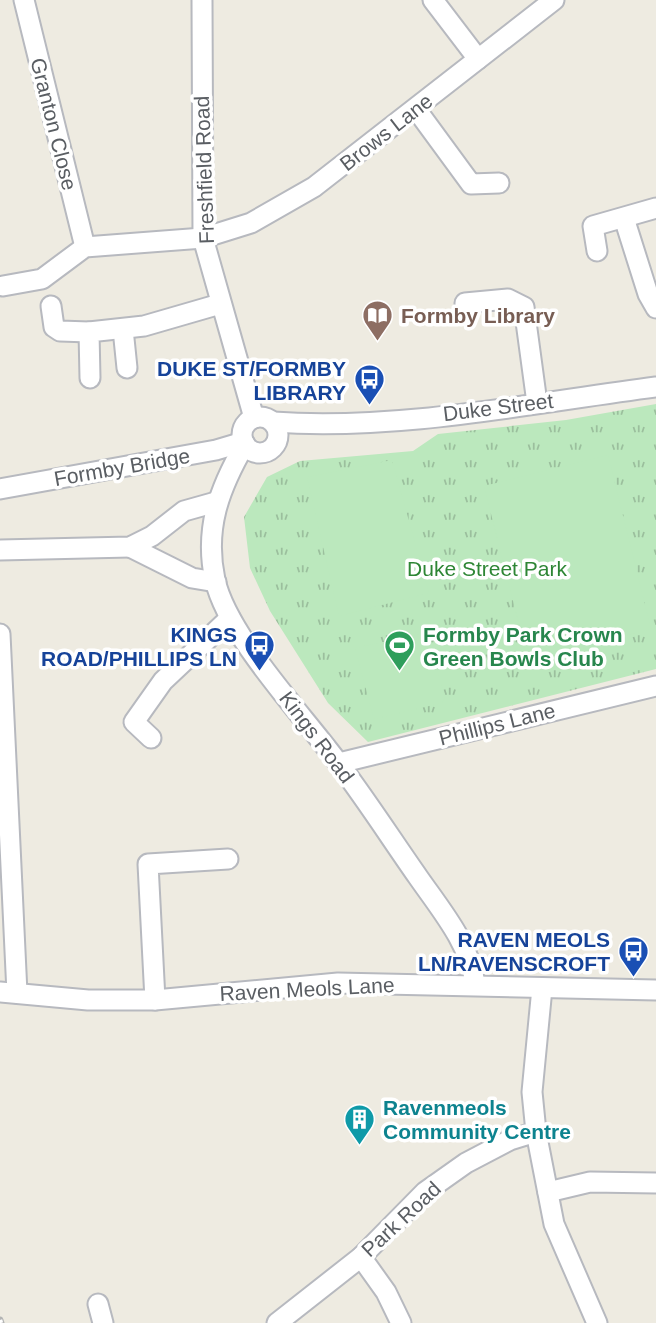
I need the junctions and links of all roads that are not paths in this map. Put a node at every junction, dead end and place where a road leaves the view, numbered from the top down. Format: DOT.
graph roads {
  1 [pos="24,0"];
  2 [pos="202,0"];
  3 [pos="433,0"];
  4 [pos="554,0"];
  5 [pos="478,59"];
  6 [pos="416,109"];
  7 [pos="499,183"];
  8 [pos="656,208"];
  9 [pos="624,218"];
  10 [pos="203,238"];
  11 [pos="85,247"];
  12 [pos="597,251"];
  13 [pos="3,286"];
  14 [pos="465,303"];
  15 [pos="220,304"];
  16 [pos="51,306"];
  17 [pos="656,308"];
  18 [pos="123,329"];
  19 [pos="89,332"];
  20 [pos="127,368"];
  21 [pos="90,377"];
  22 [pos="656,387"];
  23 [pos="537,403"];
  24 [pos="263,420"];
  25 [pos="339,424"];
  26 [pos="276,443"];
  27 [pos="249,446"];
  28 [pos="0,489"];
  29 [pos="216,502"];
  30 [pos="130,547"];
  31 [pos="0,550"];
  32 [pos="216,582"];
  33 [pos="230,618"];
  34 [pos="0,634"];
  35 [pos="656,686"];
  36 [pos="151,738"];
  37 [pos="339,763"];
  38 [pos="228,859"];
  39 [pos="475,984"];
  40 [pos="542,988"];
  41 [pos="656,990"];
  42 [pos="9,992"];
  43 [pos="155,1000"];
  44 [pos="536,1132"];
  45 [pos="656,1183"];
  46 [pos="548,1192"];
  47 [pos="361,1257"];
  48 [pos="277,1323"];
  49 [pos="401,1323"];
  50 [pos="597,1323"];
  1 -- 11 [label="street, Granton Close"];
  2 -- 10 [label="street, Freshfield Road"];
  3 -- 5 [label="street"];
  4 -- 5 [label="street, Brows Lane"];
  5 -- 6 [label="street, Brows Lane"];
  6 -- 7 [label="street"];
  6 -- 10 [label="street, Brows Lane"];
  8 -- 9 [label="street"];
  9 -- 12 [label="street"];
  9 -- 17 [label="street"];
  10 -- 11 [label="street, Brows Lane"];
  10 -- 15 [label="street, Freshfield Road"];
  11 -- 13 [label="street"];
  14 -- 23 [label="street"];
  15 -- 18 [label="street"];
  15 -- 24 [label="street, Freshfield Road"];
  16 -- 19 [label="street"];
  18 -- 19 [label="street"];
  18 -- 20 [label="street"];
  19 -- 21 [label="street"];
  22 -- 23 [label="street, Duke Street"];
  23 -- 25 [label="street, Duke Street"];
  24 -- 25 [label="street, Duke Street"];
  24 -- 26 [label="street"];
  24 -- 27 [label="street"];
  25 -- 26 [label="street, Duke Street"];
  26 -- 27 [label="street"];
  27 -- 28 [label="street, Formby Bridge"];
  27 -- 29 [label="street, Kings Road"];
  29 -- 30 [label="street"];
  29 -- 32 [label="street, Kings Road"];
  30 -- 31 [label="street"];
  30 -- 32 [label="street"];
  32 -- 33 [label="street, Kings Road"];
  33 -- 36 [label="street"];
  33 -- 37 [label="street, Kings Road"];
  34 -- 42 [label="street"];
  35 -- 37 [label="street, Phillips Lane"];
  37 -- 39 [label="street, Kings Road"];
  38 -- 43 [label="street"];
  39 -- 40 [label="street, Raven Meols Lane"];
  39 -- 43 [label="street, Raven Meols Lane"];
  40 -- 41 [label="street, Raven Meols Lane"];
  40 -- 44 [label="street"];
  42 -- 43 [label="street, Raven Meols Lane"];
  44 -- 46 [label="street"];
  44 -- 47 [label="street, Park Road"];
  45 -- 46 [label="street"];
  46 -- 50 [label="street"];
  47 -- 48 [label="street, Park Road"];
  47 -- 49 [label="street"];
}
